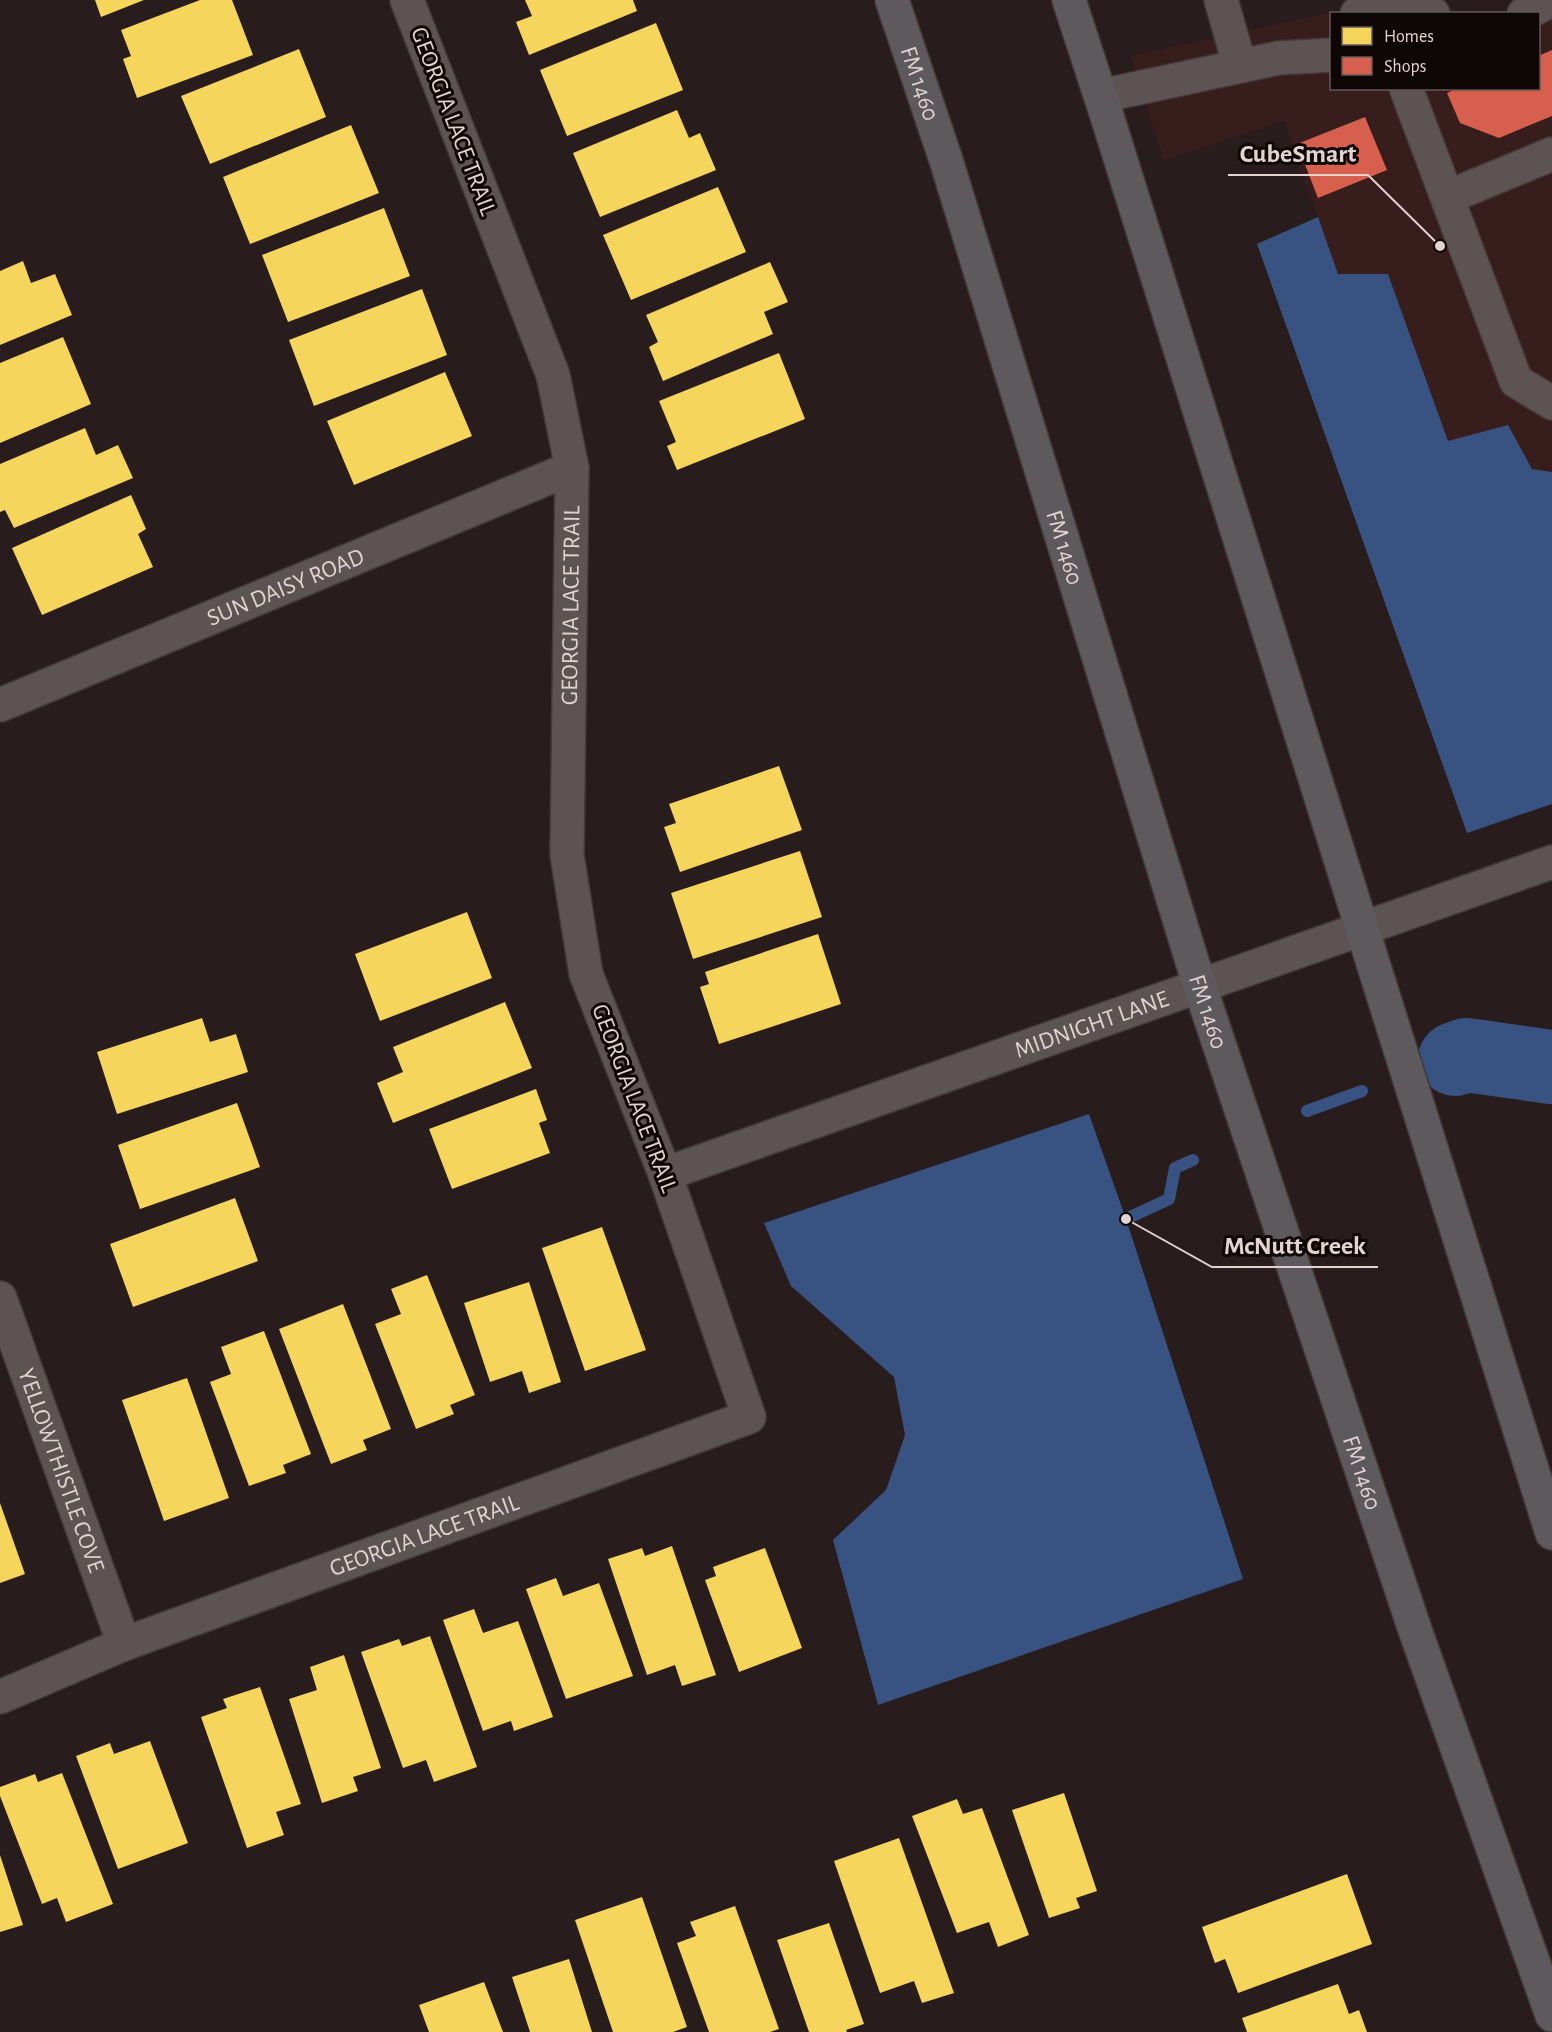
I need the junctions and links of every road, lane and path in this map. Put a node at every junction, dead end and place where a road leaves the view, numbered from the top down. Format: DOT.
graph roads {
  1 [pos="407,0"];
  2 [pos="892,0"];
  3 [pos="1069,0"];
  4 [pos="1221,0"];
  5 [pos="1552,0"];
  6 [pos="1359,12"];
  7 [pos="1425,12"];
  8 [pos="1528,12"];
  9 [pos="1330,52"];
  10 [pos="1240,66"];
  11 [pos="1407,90"];
  12 [pos="1101,96"];
  13 [pos="1552,154"];
  14 [pos="1448,197"];
  15 [pos="1552,403"];
  16 [pos="572,468"];
  17 [pos="0,705"];
  18 [pos="1552,862"];
  19 [pos="1364,929"];
  20 [pos="1200,987"];
  21 [pos="665,1174"];
  22 [pos="0,1298"];
  23 [pos="1552,1533"];
  24 [pos="124,1644"];
  25 [pos="0,1697"];
  26 [pos="1552,2015"];
  1 -- 16 [label="street, GEORGIA LACE TRAIL"];
  2 -- 20 [label="main road, FM 1460 / FM 1460"];
  3 -- 12 [label="main road"];
  4 -- 10 [label="street"];
  5 -- 8 [label="street"];
  6 -- 7 [label="street"];
  9 -- 10 [label="street"];
  10 -- 12 [label="street"];
  11 -- 14 [label="street"];
  12 -- 19 [label="main road"];
  13 -- 14 [label="street"];
  14 -- 15 [label="street"];
  16 -- 17 [label="street, SUN DAISY ROAD"];
  16 -- 21 [label="street, GEORGIA LACE TRAIL"];
  18 -- 19 [label="street, MIDNIGHT LANE"];
  19 -- 20 [label="street, MIDNIGHT LANE"];
  19 -- 23 [label="main road"];
  20 -- 21 [label="street, MIDNIGHT LANE"];
  20 -- 26 [label="main road, FM 1460 / FM 1460"];
  21 -- 24 [label="street, GEORGIA LACE TRAIL"];
  22 -- 24 [label="street, YELLOWTHISTLE COVE"];
  24 -- 25 [label="street, GEORGIA LACE TRAIL"];
}
